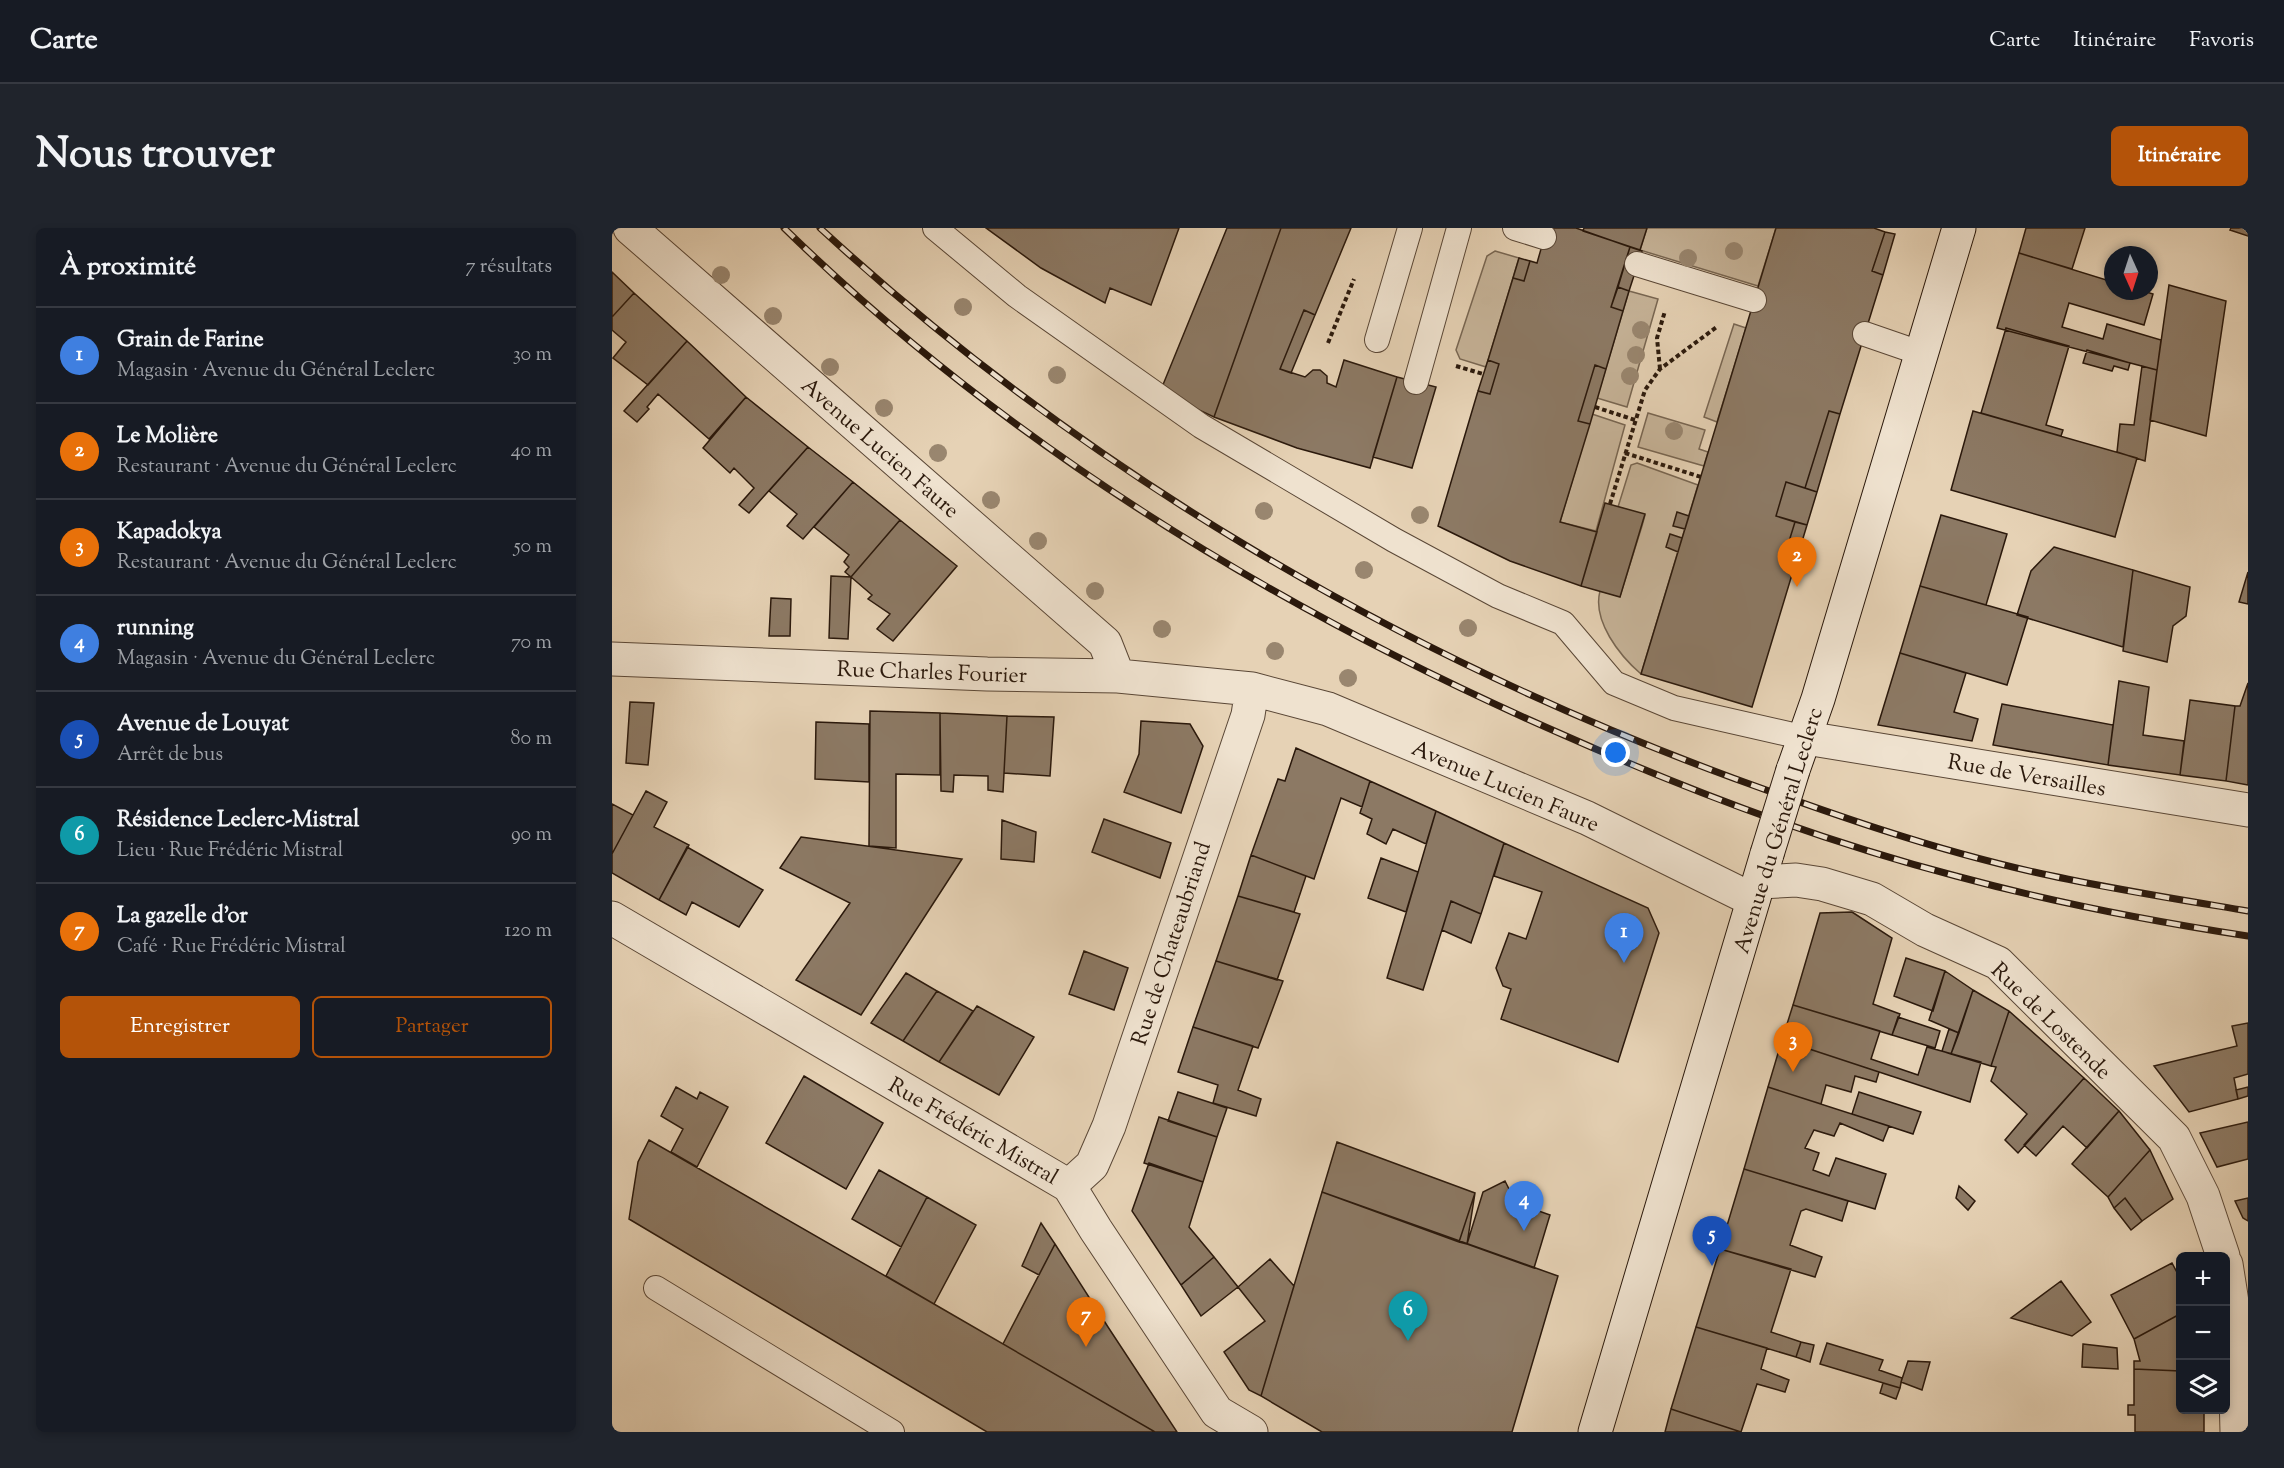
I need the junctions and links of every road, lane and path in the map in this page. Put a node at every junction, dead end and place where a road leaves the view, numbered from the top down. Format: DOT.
graph roads {
  1 [pos="630,228"];
  2 [pos="935,228"];
  3 [pos="1410,228"];
  4 [pos="1459,228"];
  5 [pos="1515,228"];
  6 [pos="1959,228"];
  7 [pos="1544,237"];
  8 [pos="1638,264"];
  9 [pos="1676,276"];
  10 [pos="1746,298"];
  11 [pos="1865,334"];
  12 [pos="1377,340"];
  13 [pos="1923,354"];
  14 [pos="1660,369"];
  15 [pos="1416,382"];
  16 [pos="1595,407"];
  17 [pos="1635,420"];
  18 [pos="1625,453"];
  19 [pos="1701,477"];
  20 [pos="1610,504"];
  21 [pos="612,659"];
  22 [pos="1118,676"];
  23 [pos="1252,689"];
  24 [pos="1806,738"];
  25 [pos="2248,810"];
  26 [pos="1760,879"];
  27 [pos="612,918"];
  28 [pos="1069,1186"];
  29 [pos="2232,1268"];
  30 [pos="656,1288"];
  31 [pos="892,1432"];
  32 [pos="1251,1432"];
  33 [pos="1595,1432"];
  34 [pos="2237,1432"];
  1 -- 22 [label="street, Avenue Lucien Faure"];
  2 -- 24 [label="lane"];
  3 -- 12 [label="lane"];
  4 -- 15 [label="lane"];
  5 -- 7 [label="lane"];
  6 -- 13 [label="street, Avenue du Général Leclerc"];
  8 -- 9 [label="lane"];
  9 -- 10 [label="lane"];
  9 -- 14 [label="path"];
  10 -- 14 [label="path"];
  11 -- 13 [label="lane"];
  13 -- 24 [label="street, Avenue du Général Leclerc"];
  14 -- 17 [label="path"];
  16 -- 17 [label="path"];
  17 -- 18 [label="path"];
  18 -- 19 [label="path"];
  18 -- 20 [label="path"];
  21 -- 22 [label="street, Rue Charles Fourier"];
  22 -- 23 [label="street, Rue Charles Fourier"];
  23 -- 26 [label="street, Avenue Lucien Faure"];
  23 -- 28 [label="street, Rue de Chateaubriand"];
  24 -- 25 [label="street, Rue de Versailles"];
  24 -- 26 [label="street, Avenue du Général Leclerc, bridge"];
  26 -- 29 [label="street, Rue de Lostende"];
  26 -- 33 [label="street, Avenue du Général Leclerc"];
  27 -- 28 [label="street, Rue Frédéric Mistral"];
  28 -- 32 [label="street, Rue Frédéric Mistral"];
  29 -- 34 [label="street, Rue de Lostende"];
  30 -- 31 [label="lane"];
}
